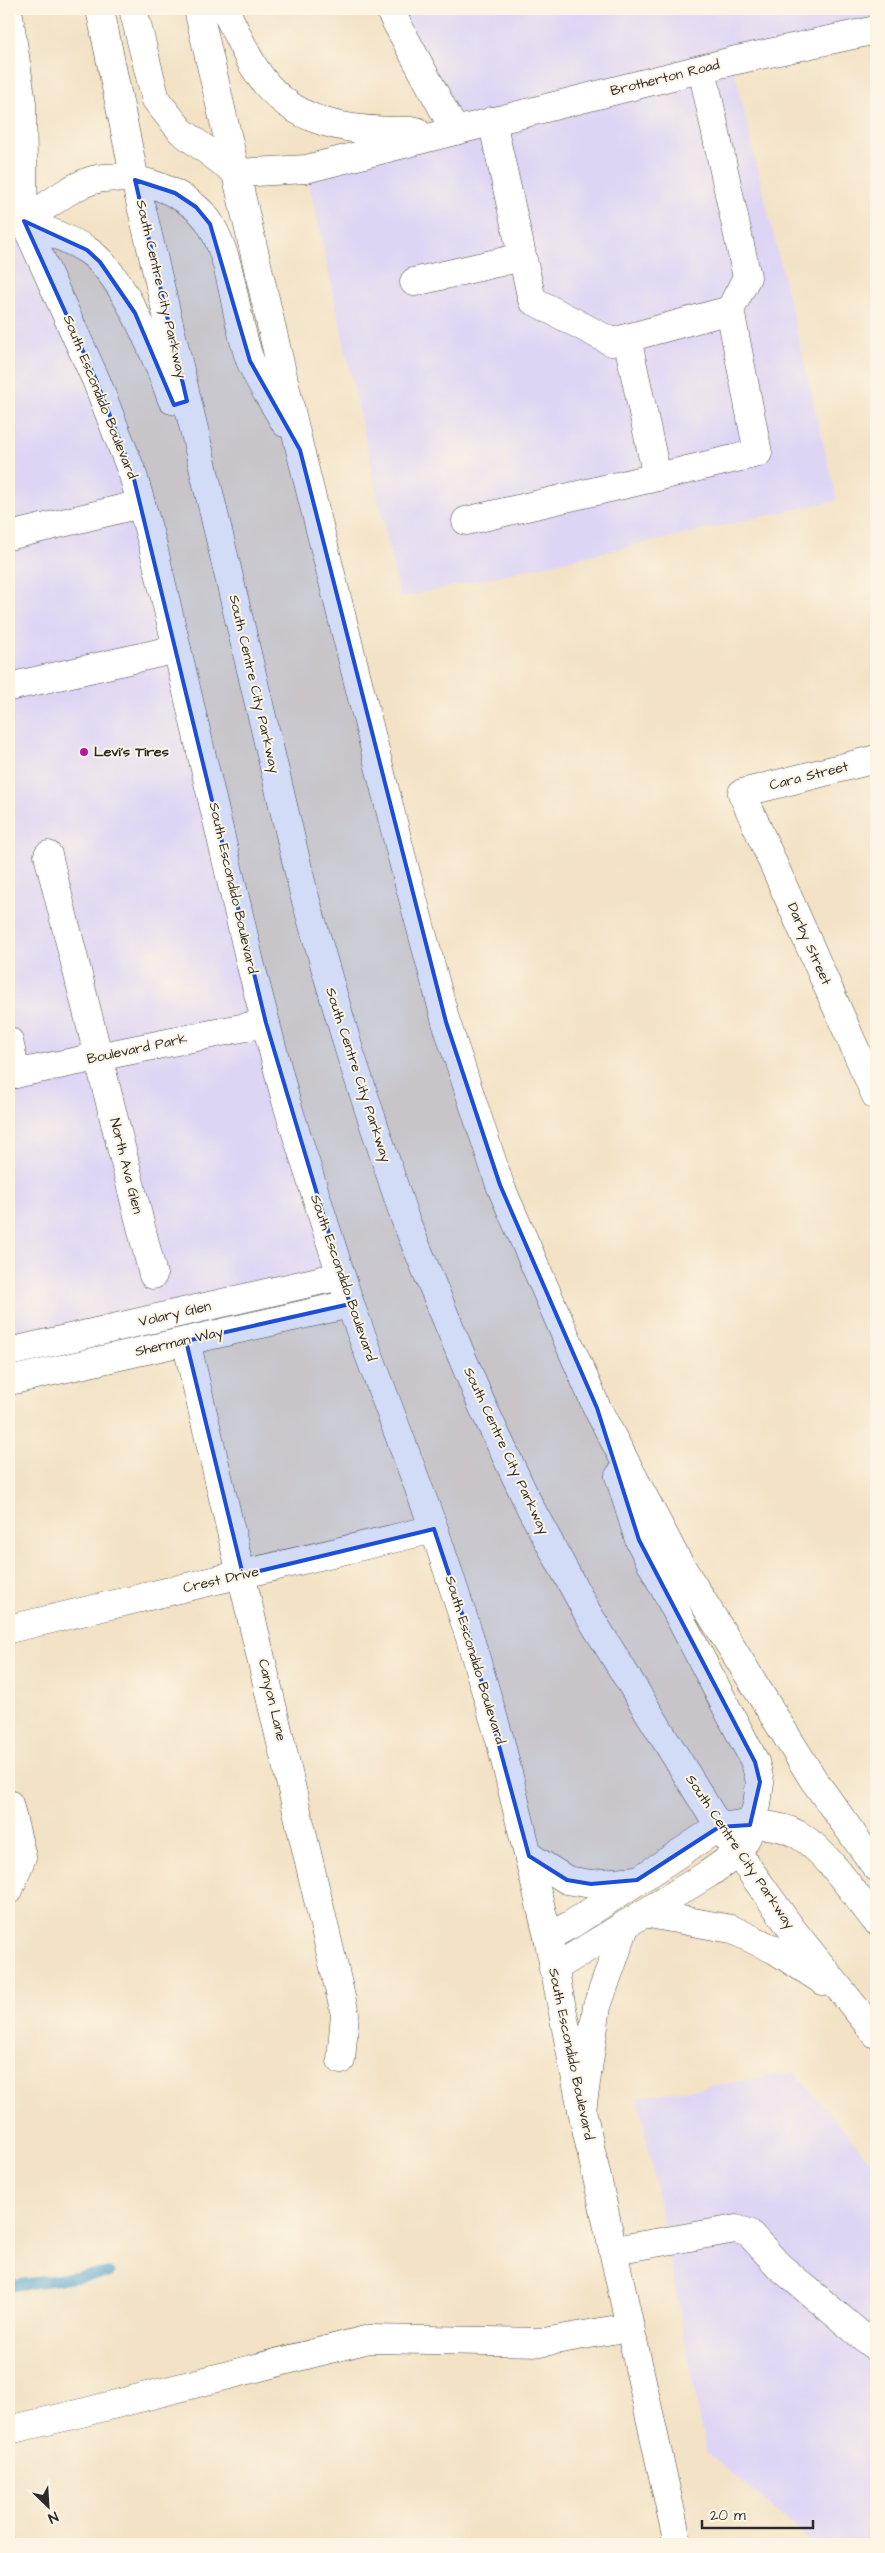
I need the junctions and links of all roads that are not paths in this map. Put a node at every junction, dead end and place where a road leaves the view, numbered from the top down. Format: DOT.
graph roads {
  1 [pos="100,9"];
  2 [pos="133,9"];
  3 [pos="198,9"];
  4 [pos="225,9"];
  5 [pos="389,9"];
  6 [pos="9,16"];
  7 [pos="876,30"];
  8 [pos="702,69"];
  9 [pos="492,121"];
  10 [pos="15,123"];
  11 [pos="455,131"];
  12 [pos="237,173"];
  13 [pos="135,180"];
  14 [pos="16,223"];
  15 [pos="522,257"];
  16 [pos="414,282"];
  17 [pos="730,310"];
  18 [pos="627,338"];
  19 [pos="300,450"];
  20 [pos="657,477"];
  21 [pos="141,504"];
  22 [pos="214,513"];
  23 [pos="466,521"];
  24 [pos="9,536"];
  25 [pos="177,649"];
  26 [pos="9,688"];
  27 [pos="876,759"];
  28 [pos="742,793"];
  29 [pos="48,855"];
  30 [pos="266,1023"];
  31 [pos="9,1041"];
  32 [pos="100,1057"];
  33 [pos="12,1075"];
  34 [pos="876,1096"];
  35 [pos="153,1275"];
  36 [pos="340,1276"];
  37 [pos="350,1304"];
  38 [pos="186,1341"];
  39 [pos="9,1352"];
  40 [pos="9,1381"];
  41 [pos="597,1408"];
  42 [pos="434,1529"];
  43 [pos="243,1575"];
  44 [pos="9,1629"];
  45 [pos="9,1804"];
  46 [pos="750,1825"];
  47 [pos="720,1827"];
  48 [pos="738,1853"];
  49 [pos="529,1856"];
  50 [pos="876,1867"];
  51 [pos="637,1880"];
  52 [pos="9,1890"];
  53 [pos="635,1919"];
  54 [pos="876,1921"];
  55 [pos="548,1937"];
  56 [pos="553,1969"];
  57 [pos="841,1992"];
  58 [pos="876,2034"];
  59 [pos="341,2060"];
  60 [pos="582,2110"];
  61 [pos="614,2250"];
  62 [pos="628,2327"];
  63 [pos="876,2348"];
  64 [pos="9,2430"];
  65 [pos="678,2544"];
  1 -- 13 [label="main road, South Centre City Parkway"];
  2 -- 12 [label="main road"];
  3 -- 12 [label="main road"];
  4 -- 11 [label="main road"];
  5 -- 11 [label="main road"];
  6 -- 10 [label="main road, South Escondido Boulevard"];
  7 -- 8 [label="main road, Brotherton Road"];
  8 -- 9 [label="main road, Brotherton Road"];
  8 -- 17 [label="main road"];
  9 -- 11 [label="main road, Brotherton Road"];
  9 -- 15 [label="main road"];
  10 -- 14 [label="main road, South Escondido Boulevard"];
  11 -- 12 [label="main road"];
  12 -- 19 [label="main road"];
  13 -- 14 [label="main road"];
  13 -- 19 [label="main road"];
  13 -- 22 [label="main road, South Centre City Parkway"];
  14 -- 21 [label="main road, South Escondido Boulevard"];
  14 -- 22 [label="main road"];
  15 -- 16 [label="main road"];
  15 -- 18 [label="main road"];
  17 -- 18 [label="main road"];
  17 -- 20 [label="main road"];
  18 -- 20 [label="main road"];
  19 -- 41 [label="main road"];
  20 -- 23 [label="main road"];
  21 -- 24 [label="main road"];
  21 -- 25 [label="main road, South Escondido Boulevard"];
  22 -- 47 [label="main road, South Centre City Parkway"];
  25 -- 26 [label="main road"];
  25 -- 30 [label="main road, South Escondido Boulevard"];
  27 -- 28 [label="main road, Cara Street"];
  28 -- 34 [label="main road, Darby Street"];
  29 -- 32 [label="main road, North Ava Glen"];
  30 -- 32 [label="main road, Boulevard Park"];
  30 -- 36 [label="main road, South Escondido Boulevard"];
  31 -- 33 [label="main road"];
  32 -- 33 [label="main road, Boulevard Park"];
  32 -- 35 [label="main road, North Ava Glen"];
  36 -- 37 [label="main road, South Escondido Boulevard"];
  36 -- 39 [label="main road, Volary Glen"];
  37 -- 38 [label="main road, Sherman Way"];
  37 -- 42 [label="main road, South Escondido Boulevard"];
  38 -- 40 [label="main road, Sherman Way"];
  38 -- 43 [label="main road, Canyon Lane"];
  41 -- 46 [label="main road"];
  41 -- 50 [label="main road"];
  42 -- 43 [label="main road, Crest Drive"];
  42 -- 49 [label="main road, South Escondido Boulevard"];
  43 -- 44 [label="main road, Crest Drive"];
  43 -- 59 [label="main road, Canyon Lane"];
  45 -- 52 [label="main road"];
  46 -- 47 [label="main road"];
  46 -- 48 [label="main road"];
  46 -- 54 [label="main road"];
  47 -- 48 [label="main road, South Centre City Parkway"];
  47 -- 51 [label="main road"];
  48 -- 53 [label="main road"];
  48 -- 57 [label="main road, South Centre City Parkway"];
  49 -- 51 [label="main road"];
  49 -- 55 [label="main road, South Escondido Boulevard"];
  51 -- 55 [label="main road"];
  53 -- 56 [label="main road"];
  53 -- 57 [label="main road"];
  53 -- 60 [label="main road"];
  55 -- 56 [label="main road, South Escondido Boulevard"];
  56 -- 60 [label="main road, South Escondido Boulevard"];
  57 -- 58 [label="main road, South Centre City Parkway"];
  60 -- 61 [label="main road, South Escondido Boulevard"];
  61 -- 62 [label="main road, South Escondido Boulevard"];
  61 -- 63 [label="main road"];
  62 -- 64 [label="main road"];
  62 -- 65 [label="main road, South Escondido Boulevard"];
}
